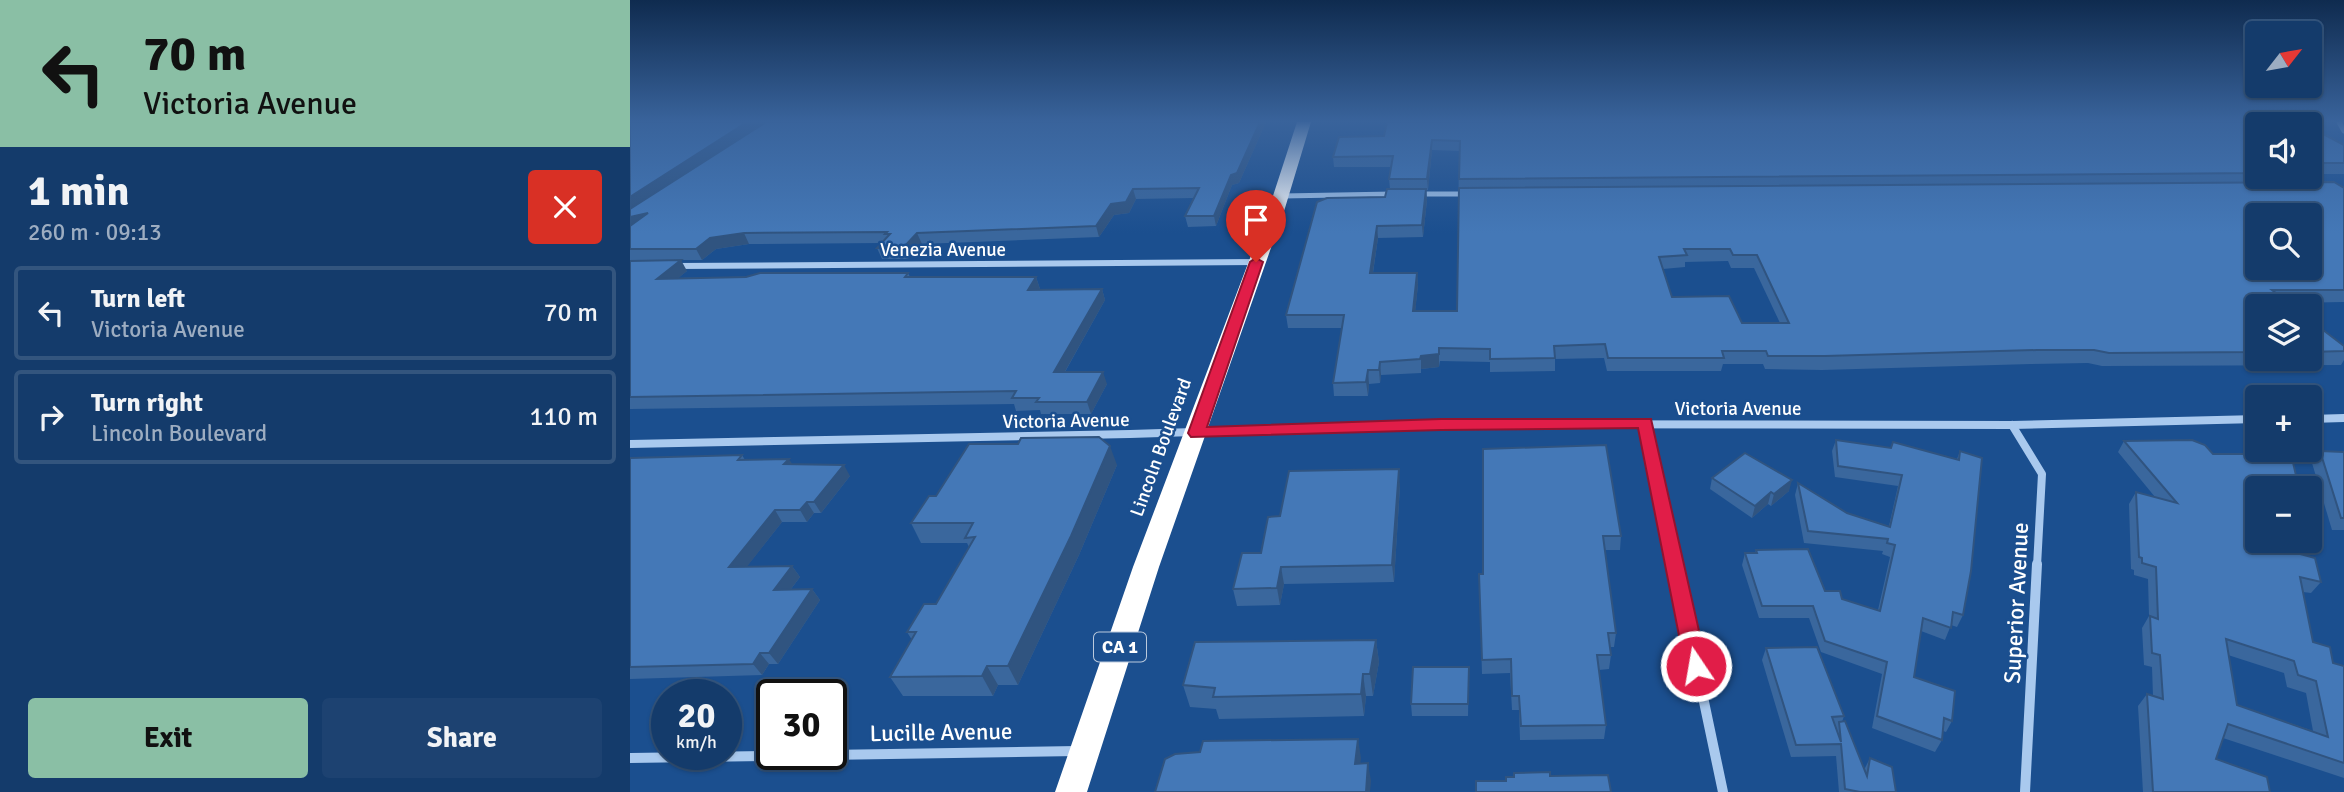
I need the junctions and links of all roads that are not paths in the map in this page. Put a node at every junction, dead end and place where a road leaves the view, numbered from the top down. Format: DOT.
graph roads {
  1 [pos="1293,159"];
  2 [pos="1475,194"];
  3 [pos="1281,196"];
  4 [pos="1256,262"];
  5 [pos="671,266"];
  6 [pos="2344,418"];
  7 [pos="2245,419"];
  8 [pos="2322,419"];
  9 [pos="1645,423"];
  10 [pos="2012,425"];
  11 [pos="1196,433"];
  12 [pos="630,444"];
  13 [pos="1086,751"];
  14 [pos="630,758"];
  15 [pos="1071,792"];
  16 [pos="1723,792"];
  17 [pos="2025,792"];
  1 -- 3 [label="highway, Lincoln Boulevard / CA 1"];
  2 -- 3 [label="street"];
  3 -- 4 [label="highway, Lincoln Boulevard / CA 1"];
  4 -- 5 [label="street, Venezia Avenue"];
  4 -- 11 [label="highway, Lincoln Boulevard / CA 1"];
  6 -- 8 [label="street"];
  7 -- 10 [label="street, Victoria Avenue"];
  9 -- 10 [label="street, Victoria Avenue"];
  9 -- 11 [label="street, Victoria Avenue"];
  9 -- 16 [label="street"];
  10 -- 17 [label="street, Superior Avenue"];
  11 -- 12 [label="street, Victoria Avenue"];
  11 -- 13 [label="highway, Lincoln Boulevard / CA 1"];
  13 -- 14 [label="street, Lucille Avenue"];
  13 -- 15 [label="highway, Lincoln Boulevard / CA 1"];
}
